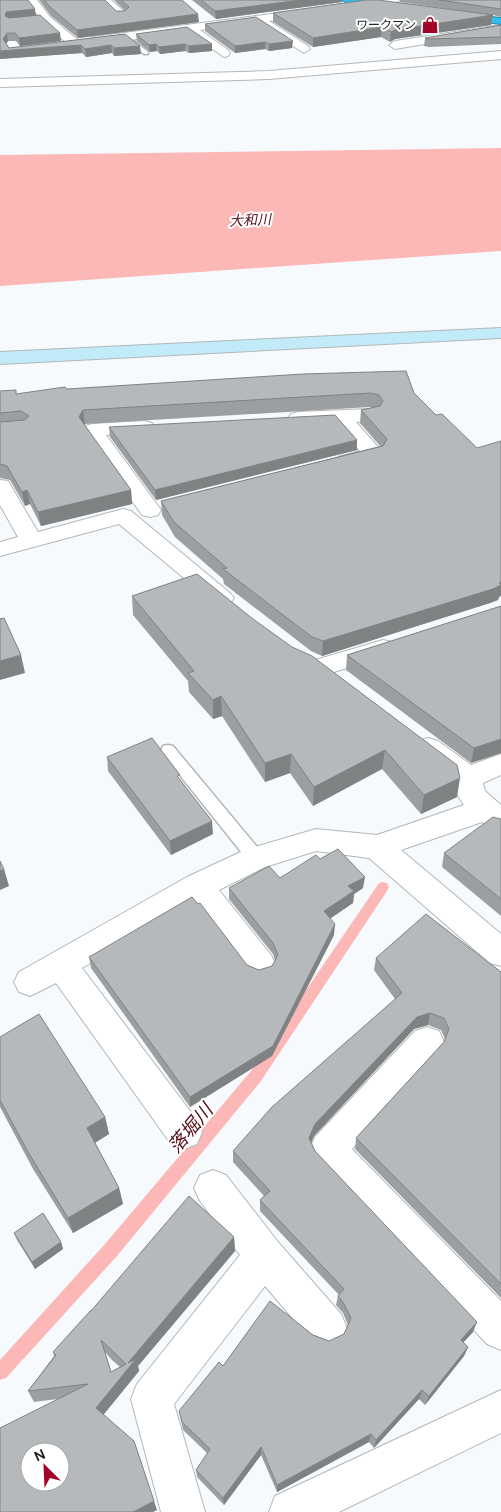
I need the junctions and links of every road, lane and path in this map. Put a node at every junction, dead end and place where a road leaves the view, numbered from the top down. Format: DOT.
graph roads {
  1 [pos="31,0"];
  2 [pos="105,0"];
  3 [pos="395,0"];
  4 [pos="344,4"];
  5 [pos="369,4"];
  6 [pos="405,9"];
  7 [pos="322,10"];
  8 [pos="442,14"];
  9 [pos="122,15"];
  10 [pos="200,15"];
  11 [pos="258,19"];
  12 [pos="501,21"];
  13 [pos="213,25"];
  14 [pos="190,28"];
  15 [pos="501,28"];
  16 [pos="478,32"];
  17 [pos="126,37"];
  18 [pos="493,40"];
  19 [pos="75,44"];
  20 [pos="395,45"];
  21 [pos="56,46"];
  22 [pos="304,49"];
  23 [pos="146,53"];
  24 [pos="224,53"];
  25 [pos="501,55"];
  26 [pos="0,83"];
  27 [pos="501,333"];
  28 [pos="0,358"];
  29 [pos="370,415"];
  30 [pos="340,416"];
  31 [pos="280,419"];
  32 [pos="162,426"];
  33 [pos="328,465"];
  34 [pos="0,486"];
  35 [pos="123,516"];
  36 [pos="31,540"];
  37 [pos="0,549"];
  38 [pos="241,613"];
  39 [pos="406,640"];
  40 [pos="344,685"];
  41 [pos="406,731"];
  42 [pos="168,750"];
  43 [pos="501,764"];
  44 [pos="468,778"];
  45 [pos="493,816"];
  46 [pos="378,847"];
  47 [pos="256,858"];
  48 [pos="198,886"];
  49 [pos="501,953"];
  50 [pos="62,965"];
  51 [pos="260,965"];
  52 [pos="30,982"];
  53 [pos="428,1042"];
  54 [pos="184,1132"];
  55 [pos="213,1188"];
  56 [pos="264,1256"];
  57 [pos="327,1328"];
  58 [pos="501,1330"];
  59 [pos="501,1411"];
  60 [pos="184,1512"];
  61 [pos="291,1512"];
  1 -- 19 [label="street"];
  2 -- 9 [label="street"];
  3 -- 5 [label="street"];
  4 -- 5 [label="street"];
  5 -- 6 [label="highway"];
  7 -- 11 [label="street"];
  8 -- 12 [label="highway"];
  10 -- 13 [label="street"];
  11 -- 13 [label="street"];
  11 -- 22 [label="street"];
  13 -- 14 [label="street"];
  14 -- 17 [label="street"];
  14 -- 24 [label="street"];
  15 -- 16 [label="street"];
  16 -- 18 [label="street"];
  16 -- 20 [label="street"];
  17 -- 19 [label="street"];
  17 -- 23 [label="lane"];
  19 -- 21 [label="street"];
  25 -- 26 [label="street"];
  27 -- 28 [label="street"];
  29 -- 30 [label="street"];
  30 -- 31 [label="street"];
  30 -- 33 [label="street"];
  32 -- 35 [label="street"];
  34 -- 36 [label="street"];
  35 -- 36 [label="street"];
  35 -- 38 [label="street"];
  36 -- 37 [label="street"];
  39 -- 40 [label="street"];
  41 -- 44 [label="street"];
  42 -- 47 [label="lane"];
  43 -- 44 [label="street"];
  44 -- 45 [label="street"];
  45 -- 46 [label="street"];
  46 -- 47 [label="street"];
  46 -- 49 [label="street"];
  47 -- 48 [label="street"];
  48 -- 50 [label="street"];
  48 -- 51 [label="street"];
  50 -- 52 [label="street"];
  50 -- 54 [label="street"];
  53 -- 58 [label="street"];
  55 -- 56 [label="street"];
  56 -- 57 [label="street"];
  56 -- 60 [label="street"];
  59 -- 61 [label="street"];
}
